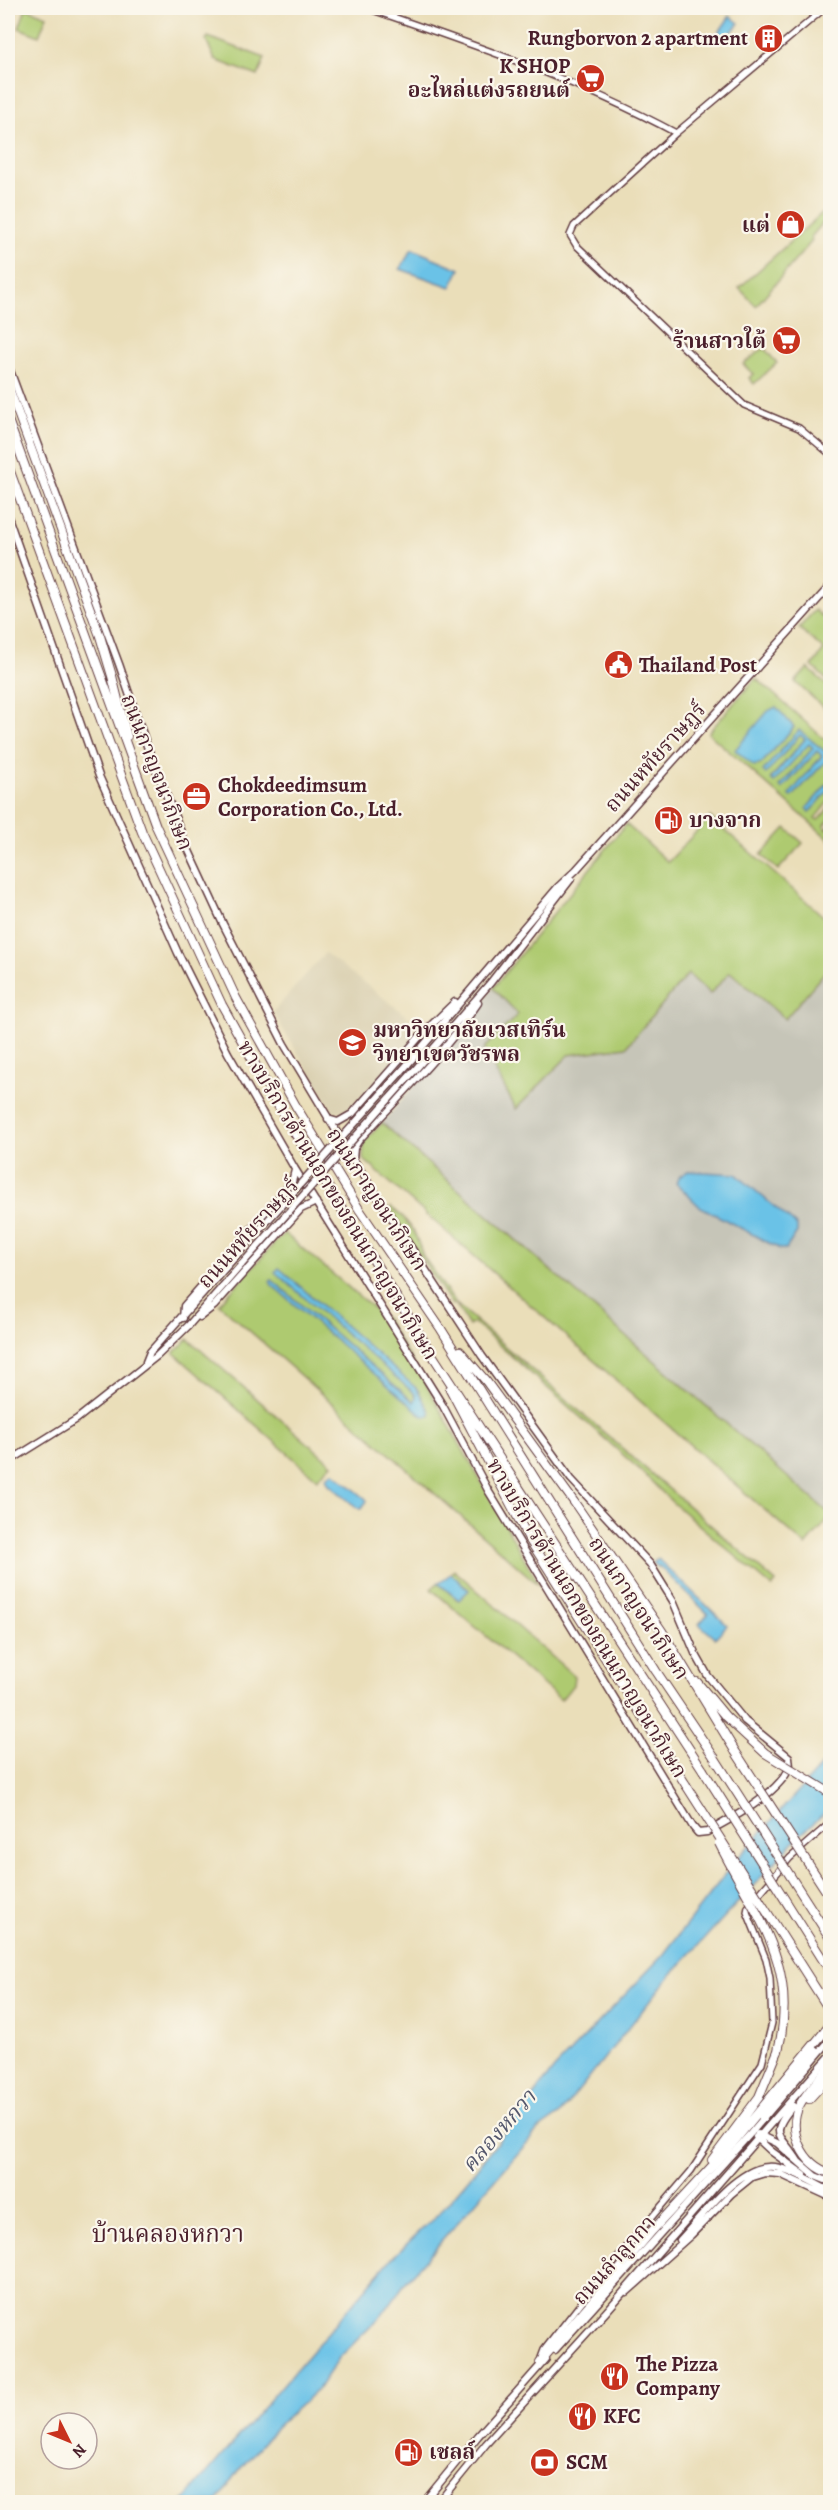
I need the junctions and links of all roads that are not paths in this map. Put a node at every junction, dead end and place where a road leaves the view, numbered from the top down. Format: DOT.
graph roads {
  1 [pos="10,8"];
  2 [pos="366,8"];
  3 [pos="825,8"];
  4 [pos="8,17"];
  5 [pos="676,133"];
  6 [pos="8,365"];
  7 [pos="8,386"];
  8 [pos="8,420"];
  9 [pos="831,454"];
  10 [pos="8,466"];
  11 [pos="41,477"];
  12 [pos="8,517"];
  13 [pos="47,527"];
  14 [pos="831,586"];
  15 [pos="132,761"];
  16 [pos="576,870"];
  17 [pos="484,975"];
  18 [pos="491,982"];
  19 [pos="328,1119"];
  20 [pos="353,1159"];
  21 [pos="295,1169"];
  22 [pos="277,1199"];
  23 [pos="316,1202"];
  24 [pos="295,1215"];
  25 [pos="183,1318"];
  26 [pos="188,1326"];
  27 [pos="441,1329"];
  28 [pos="433,1356"];
  29 [pos="146,1362"];
  30 [pos="8,1462"];
  31 [pos="687,1670"];
  32 [pos="831,1793"];
  33 [pos="831,1823"];
  34 [pos="711,1827"];
  35 [pos="831,1897"];
  36 [pos="831,1938"];
  37 [pos="831,1971"];
  38 [pos="831,2011"];
  39 [pos="831,2027"];
  40 [pos="831,2040"];
  41 [pos="831,2056"];
  42 [pos="828,2064"];
  43 [pos="831,2076"];
  44 [pos="763,2118"];
  45 [pos="797,2120"];
  46 [pos="752,2131"];
  47 [pos="760,2138"];
  48 [pos="785,2150"];
  49 [pos="779,2157"];
  50 [pos="798,2162"];
  51 [pos="716,2171"];
  52 [pos="831,2173"];
  53 [pos="724,2178"];
  54 [pos="699,2179"];
  55 [pos="831,2182"];
  56 [pos="831,2190"];
  57 [pos="831,2197"];
  58 [pos="652,2232"];
  59 [pos="631,2241"];
  60 [pos="640,2283"];
  61 [pos="617,2300"];
  62 [pos="540,2362"];
  63 [pos="534,2374"];
  64 [pos="424,2502"];
  65 [pos="439,2502"];
  1 -- 4 [label="street"];
  2 -- 5 [label="street"];
  3 -- 5 [label="street"];
  5 -- 9 [label="street"];
  6 -- 19 [label="main road"];
  7 -- 11 [label="highway"];
  8 -- 13 [label="highway, ถนนกาญจนาภิเษก"];
  10 -- 28 [label="highway, ถนนกาญจนาภิเษก"];
  11 -- 13 [label="highway"];
  11 -- 15 [label="highway"];
  12 -- 21 [label="main road, ทางบริการด้านนอกของถนนกาญจนาภิเษก"];
  13 -- 15 [label="highway, ถนนกาญจนาภิเษก"];
  14 -- 16 [label="main road, ถนนหทัยราษฎร์"];
  15 -- 27 [label="highway, ถนนกาญจนาภิเษก"];
  16 -- 17 [label="main road, ถนนหทัยราษฎร์"];
  16 -- 18 [label="main road, ถนนหทัยราษฎร์"];
  17 -- 19 [label="main road"];
  17 -- 25 [label="main road, ถนนหทัยราษฎร์, bridge"];
  18 -- 20 [label="main road"];
  18 -- 26 [label="main road, ถนนหทัยราษฎร์, bridge"];
  19 -- 20 [label="main road"];
  20 -- 23 [label="main road, ทางบริการด้านนอกของถนนกาญจนาภิเษก"];
  21 -- 22 [label="main road"];
  21 -- 23 [label="main road, ทางบริการด้านนอกของถนนกาญจนาภิเษก"];
  22 -- 24 [label="main road"];
  22 -- 25 [label="main road"];
  23 -- 24 [label="main road"];
  24 -- 26 [label="main road"];
  25 -- 29 [label="main road, ถนนหทัยราษฎร์"];
  26 -- 29 [label="main road, ถนนหทัยราษฎร์"];
  27 -- 31 [label="highway"];
  27 -- 36 [label="highway, ถนนกาญจนาภิเษก, bridge"];
  28 -- 34 [label="highway, bridge"];
  28 -- 37 [label="highway, ถนนกาญจนาภิเษก, bridge"];
  29 -- 30 [label="main road, ถนนหทัยราษฎร์"];
  31 -- 32 [label="highway, bridge"];
  31 -- 35 [label="highway, bridge"];
  33 -- 59 [label="street"];
  34 -- 38 [label="highway, bridge"];
  34 -- 54 [label="highway, bridge"];
  39 -- 44 [label="highway"];
  39 -- 54 [label="highway"];
  40 -- 44 [label="main road, ถนนลำลูกกา"];
  41 -- 42 [label="main road, ถนนลำลูกกา"];
  42 -- 45 [label="highway"];
  42 -- 47 [label="main road, ถนนลำลูกกา"];
  42 -- 50 [label="main road"];
  43 -- 45 [label="highway"];
  44 -- 46 [label="main road, ถนนลำลูกกา"];
  45 -- 52 [label="highway"];
  46 -- 47 [label="main road"];
  46 -- 51 [label="main road, ถนนลำลูกกา"];
  47 -- 48 [label="main road"];
  47 -- 49 [label="main road"];
  47 -- 53 [label="main road, ถนนลำลูกกา"];
  48 -- 49 [label="main road"];
  48 -- 50 [label="main road"];
  49 -- 56 [label="main road"];
  50 -- 55 [label="main road"];
  51 -- 53 [label="main road"];
  51 -- 63 [label="main road, ถนนลำลูกกา"];
  53 -- 61 [label="main road, ถนนลำลูกกา"];
  54 -- 58 [label="highway"];
  56 -- 60 [label="main road"];
  57 -- 60 [label="main road"];
  58 -- 59 [label="highway"];
  58 -- 62 [label="highway"];
  59 -- 62 [label="street"];
  60 -- 61 [label="main road"];
  61 -- 65 [label="main road, ถนนลำลูกกา"];
  62 -- 63 [label="main road"];
  63 -- 64 [label="main road, ถนนลำลูกกา"];
}
